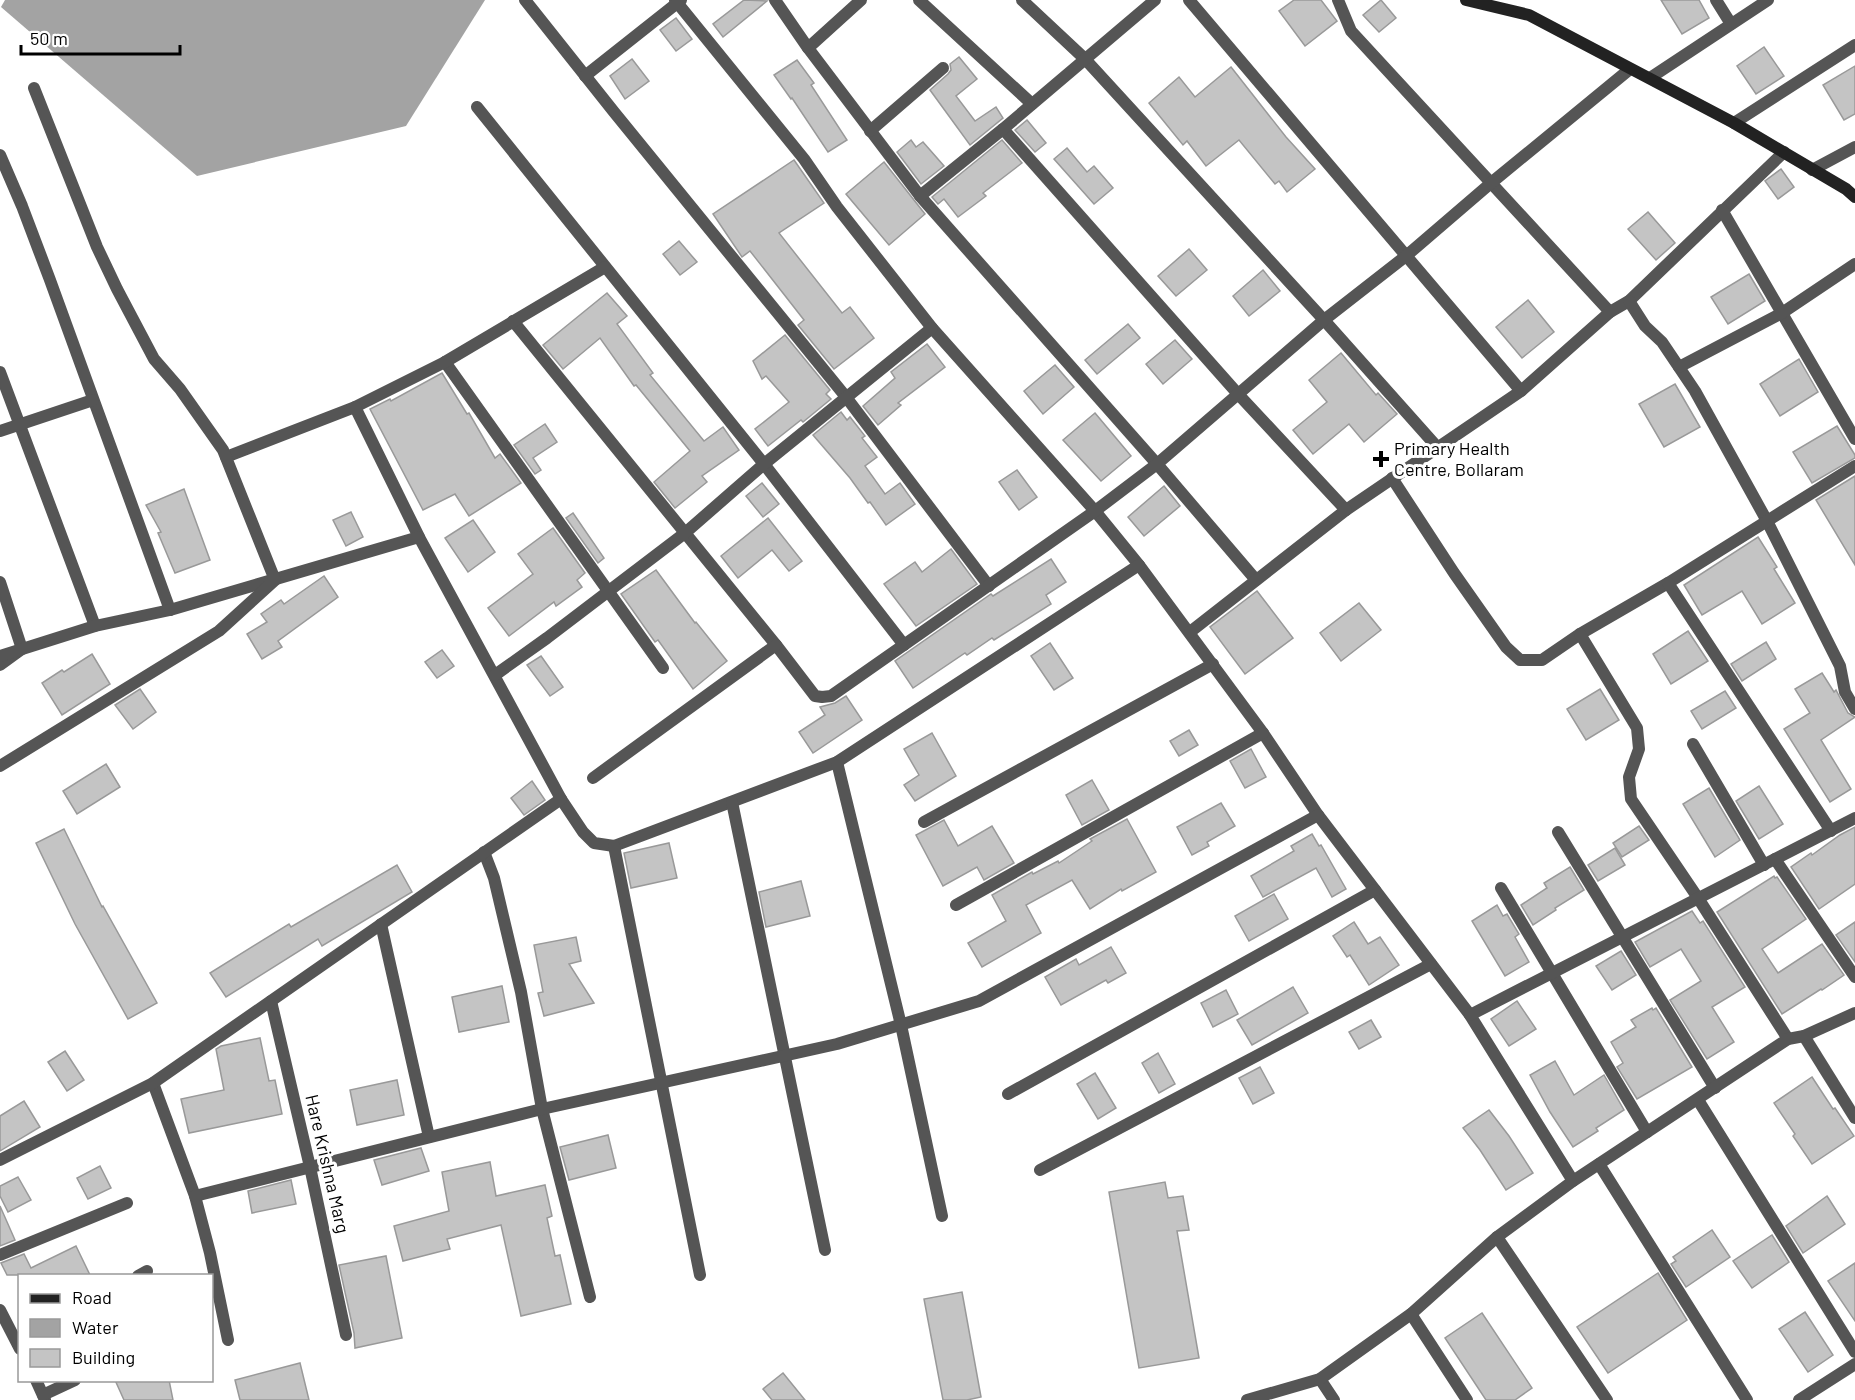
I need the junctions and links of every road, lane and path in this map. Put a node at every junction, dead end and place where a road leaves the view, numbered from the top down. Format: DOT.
graph roads {
  1 [pos="525,0"];
  2 [pos="775,0"];
  3 [pos="861,0"];
  4 [pos="919,0"];
  5 [pos="1022,0"];
  6 [pos="1155,0"];
  7 [pos="1189,0"];
  8 [pos="1338,0"];
  9 [pos="1466,0"];
  10 [pos="1716,0"];
  11 [pos="1768,0"];
  12 [pos="678,1"];
  13 [pos="1731,24"];
  14 [pos="1855,45"];
  15 [pos="808,48"];
  16 [pos="1085,59"];
  17 [pos="944,68"];
  18 [pos="1630,69"];
  19 [pos="585,76"];
  20 [pos="1650,78"];
  21 [pos="34,88"];
  22 [pos="1032,104"];
  23 [pos="477,107"];
  24 [pos="1734,123"];
  25 [pos="1003,129"];
  26 [pos="870,131"];
  27 [pos="1855,147"];
  28 [pos="1784,152"];
  29 [pos="0,154"];
  30 [pos="1812,170"];
  31 [pos="1491,183"];
  32 [pos="920,196"];
  33 [pos="1855,197"];
  34 [pos="1722,210"];
  35 [pos="1406,256"];
  36 [pos="1855,264"];
  37 [pos="605,267"];
  38 [pos="1629,301"];
  39 [pos="1610,312"];
  40 [pos="1782,313"];
  41 [pos="1324,320"];
  42 [pos="513,321"];
  43 [pos="932,328"];
  44 [pos="445,362"];
  45 [pos="1679,368"];
  46 [pos="0,372"];
  47 [pos="1521,391"];
  48 [pos="1238,394"];
  49 [pos="846,398"];
  50 [pos="93,399"];
  51 [pos="355,407"];
  52 [pos="21,424"];
  53 [pos="0,431"];
  54 [pos="1855,439"];
  55 [pos="1438,448"];
  56 [pos="226,458"];
  57 [pos="764,464"];
  58 [pos="1157,464"];
  59 [pos="1855,466"];
  60 [pos="1392,478"];
  61 [pos="1346,510"];
  62 [pos="1095,511"];
  63 [pos="1767,521"];
  64 [pos="686,533"];
  65 [pos="419,537"];
  66 [pos="1139,565"];
  67 [pos="275,580"];
  68 [pos="1256,580"];
  69 [pos="0,582"];
  70 [pos="1668,583"];
  71 [pos="989,586"];
  72 [pos="608,592"];
  73 [pos="170,610"];
  74 [pos="95,626"];
  75 [pos="1190,632"];
  76 [pos="1580,634"];
  77 [pos="776,645"];
  78 [pos="904,645"];
  79 [pos="22,649"];
  80 [pos="0,656"];
  81 [pos="1213,664"];
  82 [pos="0,665"];
  83 [pos="663,668"];
  84 [pos="495,675"];
  85 [pos="1855,709"];
  86 [pos="1263,733"];
  87 [pos="1693,744"];
  88 [pos="837,762"];
  89 [pos="0,766"];
  90 [pos="593,778"];
  91 [pos="561,799"];
  92 [pos="732,802"];
  93 [pos="1318,815"];
  94 [pos="1855,818"];
  95 [pos="924,822"];
  96 [pos="1831,831"];
  97 [pos="1558,832"];
  98 [pos="614,846"];
  99 [pos="484,852"];
  100 [pos="1769,862"];
  101 [pos="1501,888"];
  102 [pos="1375,890"];
  103 [pos="1698,898"];
  104 [pos="956,905"];
  105 [pos="381,924"];
  106 [pos="1622,937"];
  107 [pos="1431,964"];
  108 [pos="1552,973"];
  109 [pos="1855,977"];
  110 [pos="271,1001"];
  111 [pos="1855,1013"];
  112 [pos="1470,1015"];
  113 [pos="901,1025"];
  114 [pos="1804,1036"];
  115 [pos="1788,1039"];
  116 [pos="786,1055"];
  117 [pos="662,1082"];
  118 [pos="153,1083"];
  119 [pos="1715,1088"];
  120 [pos="1008,1094"];
  121 [pos="1698,1100"];
  122 [pos="542,1109"];
  123 [pos="1855,1118"];
  124 [pos="1647,1132"];
  125 [pos="429,1137"];
  126 [pos="0,1161"];
  127 [pos="1599,1164"];
  128 [pos="310,1167"];
  129 [pos="1040,1170"];
  130 [pos="1573,1181"];
  131 [pos="195,1196"];
  132 [pos="127,1203"];
  133 [pos="942,1216"];
  134 [pos="1497,1237"];
  135 [pos="825,1250"];
  136 [pos="0,1255"];
  137 [pos="700,1275"];
  138 [pos="590,1297"];
  139 [pos="0,1310"];
  140 [pos="1411,1314"];
  141 [pos="15,1331"];
  142 [pos="346,1335"];
  143 [pos="228,1340"];
  144 [pos="1855,1353"];
  145 [pos="1855,1364"];
  146 [pos="1320,1379"];
  147 [pos="37,1382"];
  148 [pos="72,1382"];
  149 [pos="44,1398"];
  150 [pos="1247,1400"];
  151 [pos="1334,1400"];
  152 [pos="1467,1400"];
  153 [pos="1607,1400"];
  154 [pos="1747,1400"];
  155 [pos="1798,1400"];
  1 -- 19 [label="street"];
  2 -- 15 [label="street"];
  3 -- 15 [label="street"];
  4 -- 22 [label="street"];
  5 -- 16 [label="street"];
  6 -- 16 [label="street"];
  7 -- 35 [label="street"];
  8 -- 31 [label="street"];
  9 -- 18 [label="street"];
  10 -- 13 [label="street"];
  11 -- 13 [label="street"];
  12 -- 19 [label="street"];
  12 -- 43 [label="street"];
  13 -- 20 [label="street"];
  14 -- 24 [label="street"];
  15 -- 26 [label="street"];
  16 -- 22 [label="street"];
  16 -- 41 [label="street"];
  17 -- 26 [label="street"];
  18 -- 20 [label="street"];
  18 -- 31 [label="street"];
  19 -- 49 [label="street"];
  20 -- 24 [label="street"];
  21 -- 56 [label="street"];
  22 -- 25 [label="street"];
  23 -- 37 [label="street"];
  24 -- 28 [label="street"];
  25 -- 32 [label="street"];
  25 -- 48 [label="street"];
  26 -- 32 [label="street"];
  27 -- 30 [label="street"];
  28 -- 30 [label="street"];
  28 -- 34 [label="street"];
  29 -- 50 [label="street"];
  30 -- 33 [label="street"];
  31 -- 35 [label="street"];
  31 -- 39 [label="street"];
  32 -- 58 [label="street"];
  34 -- 38 [label="street"];
  34 -- 40 [label="street"];
  35 -- 41 [label="street"];
  35 -- 47 [label="street"];
  36 -- 40 [label="street"];
  37 -- 42 [label="street"];
  37 -- 57 [label="street"];
  38 -- 39 [label="street"];
  38 -- 45 [label="street"];
  39 -- 47 [label="street"];
  40 -- 45 [label="street"];
  40 -- 54 [label="street"];
  41 -- 48 [label="street"];
  41 -- 55 [label="street"];
  42 -- 44 [label="street"];
  42 -- 64 [label="street"];
  43 -- 49 [label="street"];
  43 -- 62 [label="street"];
  44 -- 51 [label="street"];
  44 -- 72 [label="street"];
  45 -- 63 [label="street"];
  46 -- 52 [label="street"];
  47 -- 55 [label="street"];
  48 -- 58 [label="street"];
  48 -- 61 [label="street"];
  49 -- 57 [label="street"];
  49 -- 71 [label="street"];
  50 -- 52 [label="street"];
  50 -- 73 [label="street"];
  51 -- 56 [label="street"];
  51 -- 65 [label="street"];
  52 -- 53 [label="street"];
  52 -- 74 [label="street"];
  55 -- 60 [label="street"];
  56 -- 67 [label="street"];
  57 -- 64 [label="street"];
  57 -- 78 [label="street"];
  58 -- 62 [label="street"];
  58 -- 68 [label="street"];
  59 -- 63 [label="street"];
  60 -- 61 [label="street"];
  60 -- 76 [label="street"];
  61 -- 68 [label="street"];
  62 -- 66 [label="street"];
  62 -- 71 [label="street"];
  63 -- 70 [label="street"];
  63 -- 85 [label="street"];
  64 -- 72 [label="street"];
  64 -- 77 [label="street"];
  65 -- 67 [label="street"];
  65 -- 84 [label="street"];
  66 -- 75 [label="street"];
  66 -- 88 [label="street"];
  67 -- 73 [label="street"];
  67 -- 89 [label="street"];
  68 -- 75 [label="street"];
  69 -- 79 [label="street"];
  70 -- 76 [label="street"];
  70 -- 96 [label="street"];
  71 -- 78 [label="street"];
  72 -- 83 [label="street"];
  72 -- 84 [label="street"];
  73 -- 74 [label="street"];
  74 -- 79 [label="street"];
  75 -- 81 [label="street"];
  76 -- 103 [label="street"];
  77 -- 78 [label="street"];
  77 -- 90 [label="street"];
  79 -- 80 [label="street"];
  79 -- 82 [label="street"];
  81 -- 86 [label="street"];
  81 -- 95 [label="street"];
  84 -- 91 [label="street"];
  86 -- 93 [label="street"];
  86 -- 104 [label="street"];
  87 -- 100 [label="street"];
  88 -- 92 [label="street"];
  88 -- 113 [label="street"];
  91 -- 98 [label="street"];
  91 -- 99 [label="street"];
  92 -- 98 [label="street"];
  92 -- 116 [label="street"];
  93 -- 102 [label="street"];
  93 -- 113 [label="street"];
  94 -- 96 [label="street"];
  96 -- 100 [label="street"];
  97 -- 106 [label="street"];
  98 -- 117 [label="street"];
  99 -- 105 [label="street"];
  99 -- 122 [label="street"];
  100 -- 103 [label="street"];
  100 -- 109 [label="street"];
  101 -- 108 [label="street"];
  102 -- 107 [label="street"];
  102 -- 120 [label="street"];
  103 -- 106 [label="street"];
  103 -- 115 [label="street"];
  105 -- 110 [label="street"];
  105 -- 125 [label="street"];
  106 -- 108 [label="street"];
  106 -- 119 [label="street"];
  107 -- 112 [label="street"];
  107 -- 129 [label="street"];
  108 -- 112 [label="street"];
  108 -- 124 [label="street"];
  110 -- 118 [label="street"];
  110 -- 128 [label="street, Hare Krishna Marg"];
  111 -- 114 [label="street"];
  112 -- 130 [label="street"];
  113 -- 116 [label="street"];
  113 -- 133 [label="street"];
  114 -- 115 [label="street"];
  114 -- 123 [label="street"];
  115 -- 119 [label="street"];
  116 -- 117 [label="street"];
  116 -- 135 [label="street"];
  117 -- 122 [label="street"];
  117 -- 137 [label="street"];
  118 -- 126 [label="street"];
  118 -- 131 [label="street"];
  119 -- 121 [label="street"];
  121 -- 124 [label="street"];
  121 -- 144 [label="street"];
  122 -- 125 [label="street"];
  122 -- 138 [label="street"];
  124 -- 127 [label="street"];
  125 -- 128 [label="street"];
  127 -- 130 [label="street"];
  127 -- 154 [label="street"];
  128 -- 131 [label="street"];
  128 -- 142 [label="street, Hare Krishna Marg"];
  130 -- 134 [label="street"];
  131 -- 143 [label="street"];
  132 -- 136 [label="street"];
  134 -- 140 [label="street"];
  134 -- 153 [label="street"];
  139 -- 141 [label="street"];
  140 -- 146 [label="street"];
  140 -- 152 [label="street"];
  145 -- 155 [label="street"];
  146 -- 150 [label="street"];
  146 -- 151 [label="street"];
  147 -- 149 [label="street"];
  148 -- 149 [label="street"];
}
